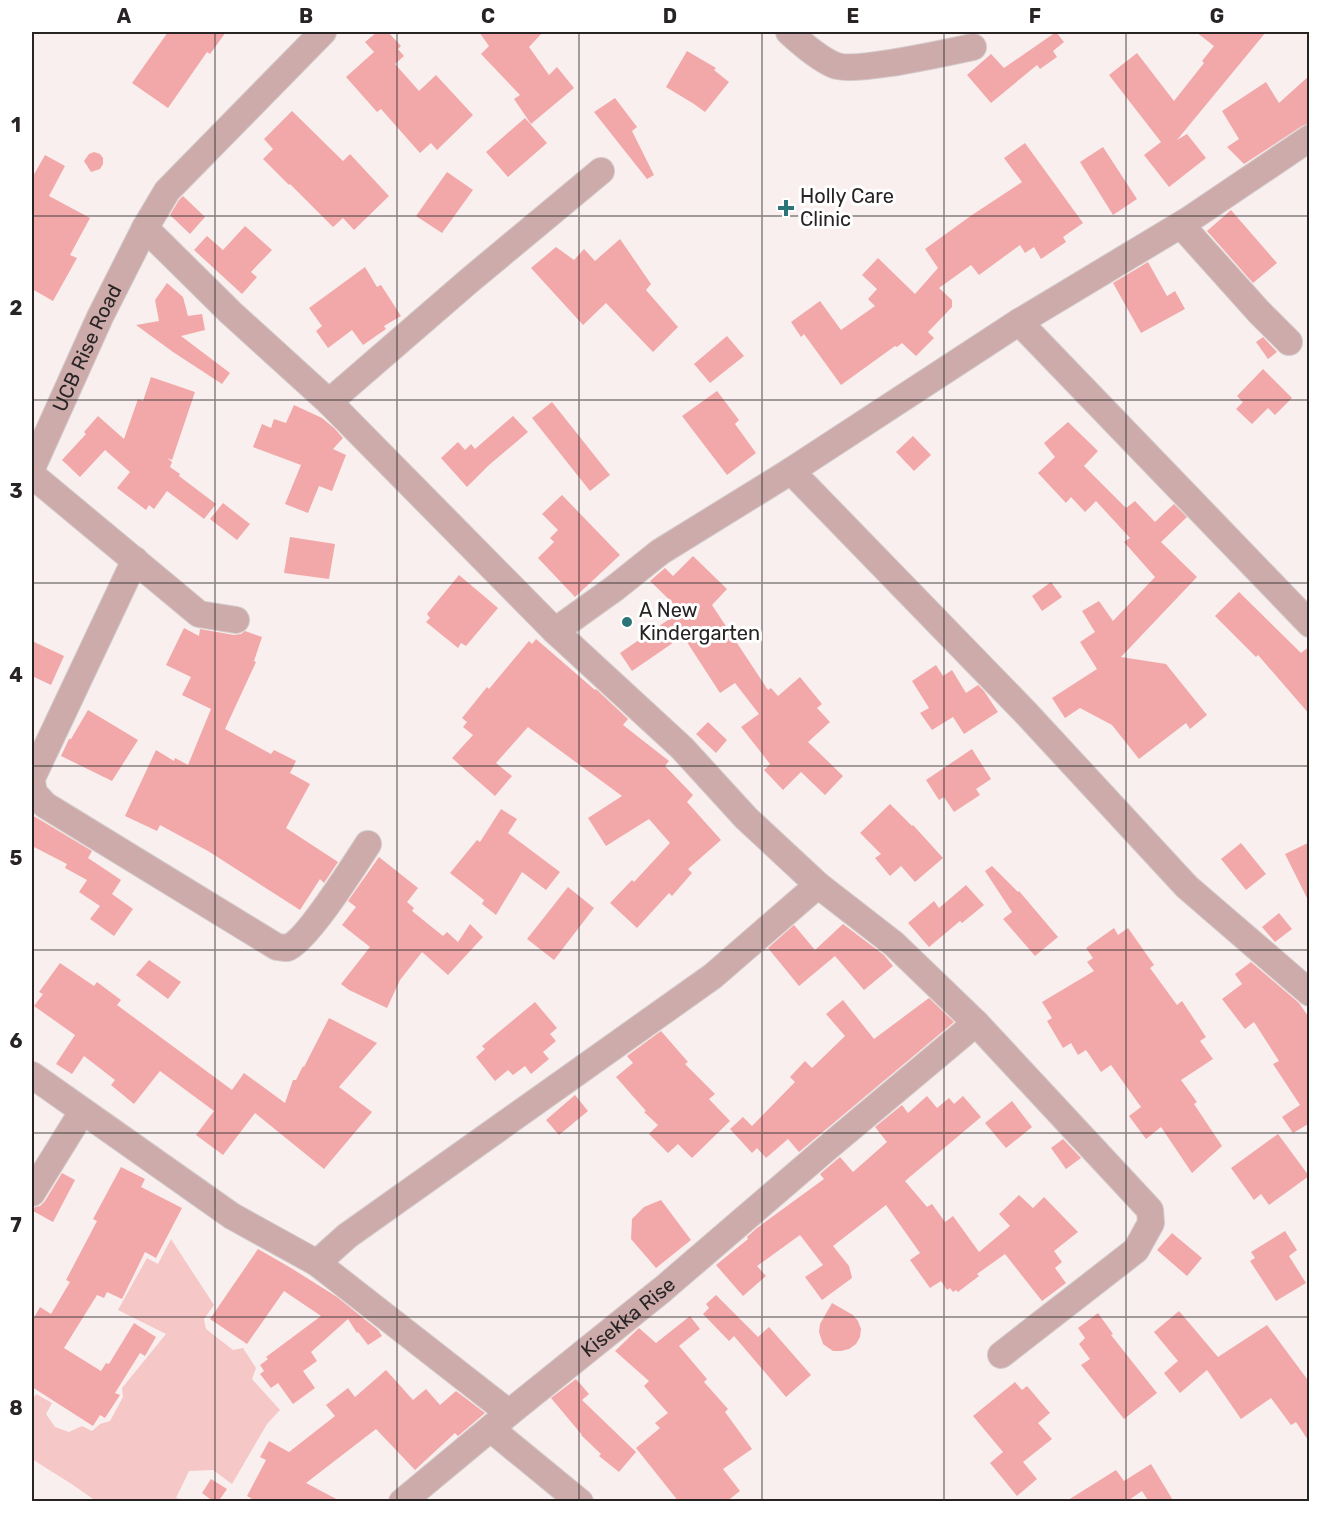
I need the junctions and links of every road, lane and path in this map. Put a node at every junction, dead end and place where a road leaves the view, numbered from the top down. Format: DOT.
graph roads {
  1 [pos="323,32"];
  2 [pos="789,32"];
  3 [pos="973,47"];
  4 [pos="1310,138"];
  5 [pos="601,171"];
  6 [pos="1181,225"];
  7 [pos="145,228"];
  8 [pos="1019,322"];
  9 [pos="1289,342"];
  10 [pos="329,402"];
  11 [pos="32,468"];
  12 [pos="791,471"];
  13 [pos="32,475"];
  14 [pos="135,560"];
  15 [pos="236,620"];
  16 [pos="1310,624"];
  17 [pos="555,631"];
  18 [pos="32,780"];
  19 [pos="368,844"];
  20 [pos="818,885"];
  21 [pos="1310,993"];
  22 [pos="976,1023"];
  23 [pos="32,1075"];
  24 [pos="82,1112"];
  25 [pos="32,1193"];
  26 [pos="317,1263"];
  27 [pos="1001,1355"];
  28 [pos="500,1421"];
  29 [pos="402,1502"];
  30 [pos="580,1502"];
  1 -- 7 [label="street, UCB Rise Road"];
  2 -- 3 [label="street"];
  4 -- 6 [label="street"];
  5 -- 10 [label="street"];
  6 -- 8 [label="street"];
  6 -- 9 [label="street"];
  7 -- 10 [label="street"];
  7 -- 11 [label="street, UCB Rise Road"];
  8 -- 12 [label="street"];
  8 -- 16 [label="street"];
  10 -- 17 [label="street"];
  12 -- 17 [label="street"];
  12 -- 21 [label="street"];
  13 -- 14 [label="street"];
  14 -- 15 [label="street"];
  14 -- 18 [label="street"];
  17 -- 20 [label="street"];
  18 -- 19 [label="street"];
  20 -- 22 [label="street"];
  20 -- 26 [label="street"];
  22 -- 27 [label="street"];
  22 -- 28 [label="street, Kisekka Rise"];
  23 -- 24 [label="street"];
  24 -- 25 [label="street"];
  24 -- 26 [label="street"];
  26 -- 28 [label="street"];
  28 -- 29 [label="street, Kisekka Rise"];
  28 -- 30 [label="street"];
}
